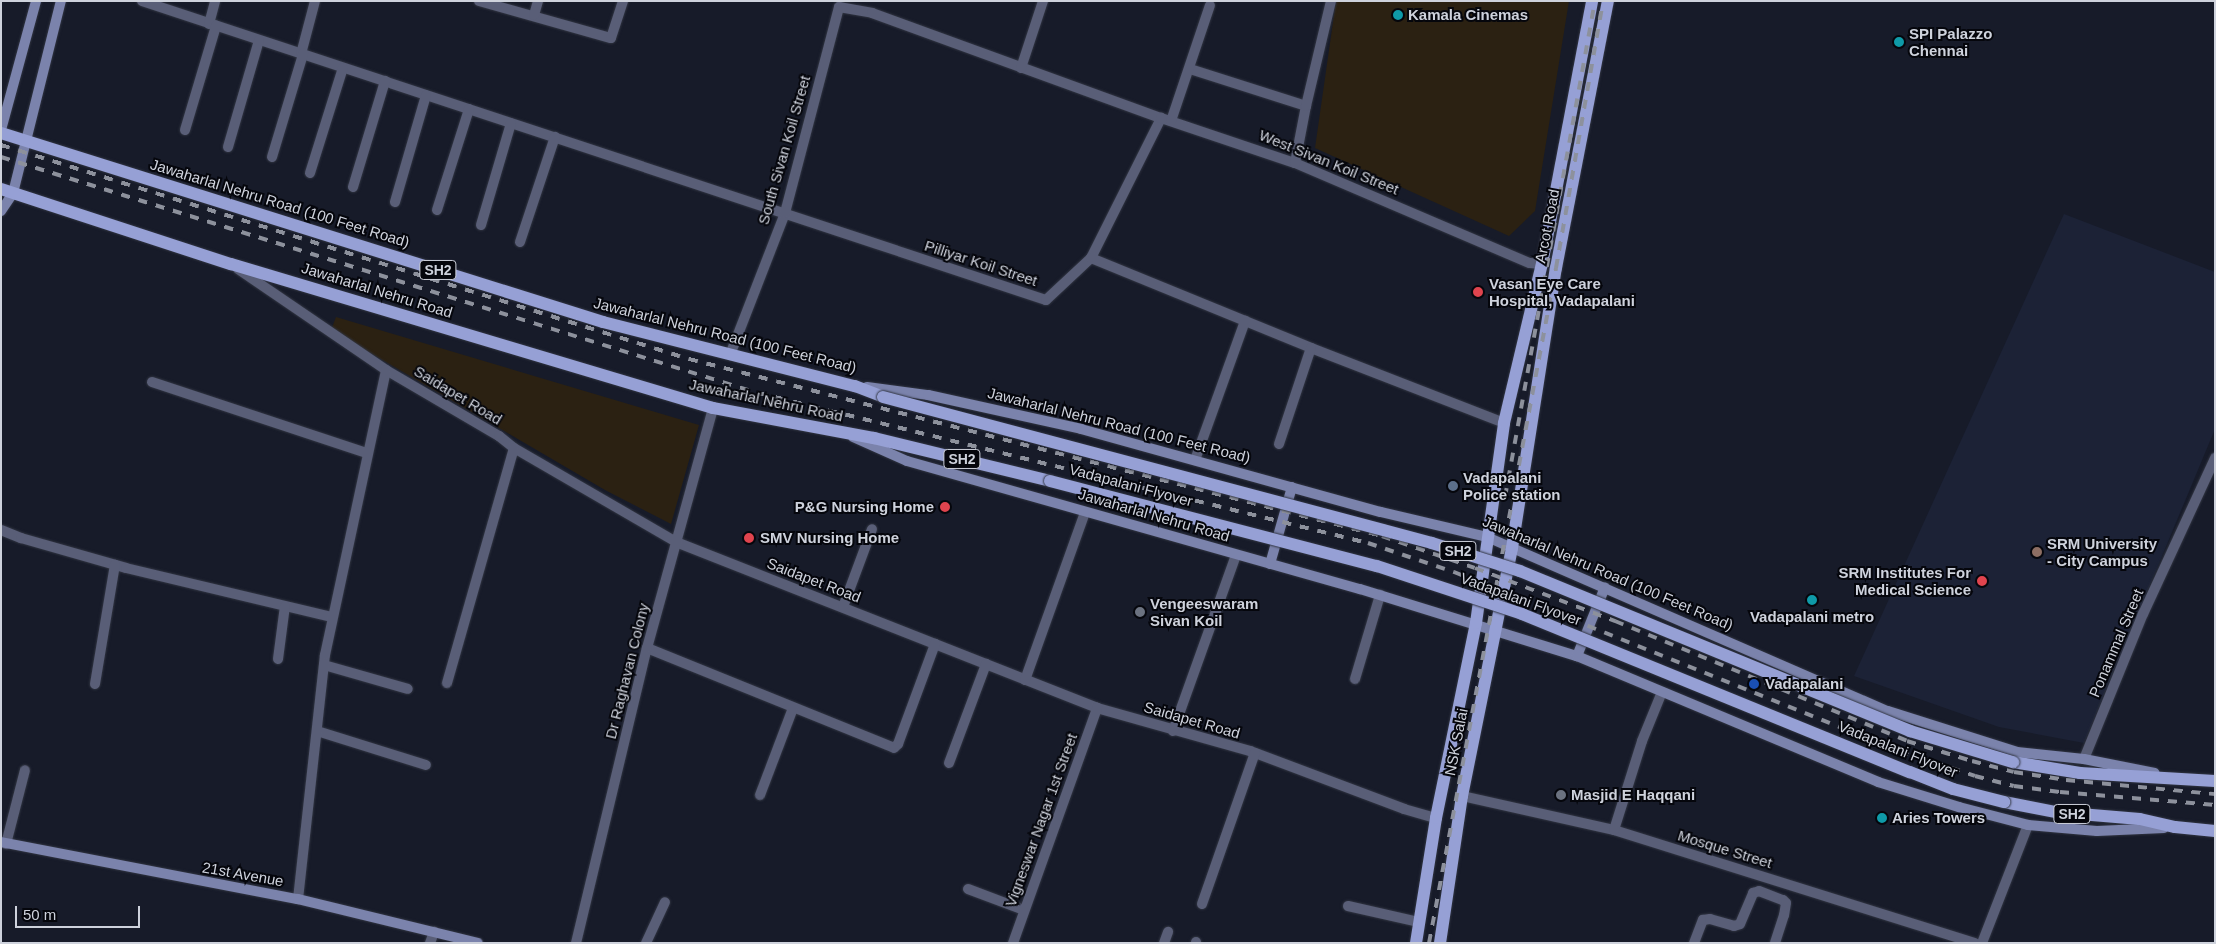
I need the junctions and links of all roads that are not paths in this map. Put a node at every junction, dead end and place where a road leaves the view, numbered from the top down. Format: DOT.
graph roads {
  1 [pos="36,1"];
  2 [pos="61,1"];
  3 [pos="142,1"];
  4 [pos="215,1"];
  5 [pos="315,1"];
  6 [pos="479,1"];
  7 [pos="538,1"];
  8 [pos="623,1"];
  9 [pos="1043,1"];
  10 [pos="1331,1"];
  11 [pos="1592,1"];
  12 [pos="1608,1"];
  13 [pos="837,4"];
  14 [pos="1210,5"];
  15 [pos="534,15"];
  16 [pos="1589,17"];
  17 [pos="1604,20"];
  18 [pos="213,25"];
  19 [pos="259,40"];
  20 [pos="302,54"];
  21 [pos="343,68"];
  22 [pos="1021,68"];
  23 [pos="1190,70"];
  24 [pos="384,81"];
  25 [pos="426,95"];
  26 [pos="1306,106"];
  27 [pos="469,109"];
  28 [pos="1166,120"];
  29 [pos="511,123"];
  30 [pos="185,130"];
  31 [pos="1,132"];
  32 [pos="555,138"];
  33 [pos="25,140"];
  34 [pos="228,147"];
  35 [pos="272,157"];
  36 [pos="1295,163"];
  37 [pos="310,173"];
  38 [pos="353,187"];
  39 [pos="7,191"];
  40 [pos="1556,191"];
  41 [pos="1570,194"];
  42 [pos="395,202"];
  43 [pos="437,210"];
  44 [pos="1,211"];
  45 [pos="785,213"];
  46 [pos="481,225"];
  47 [pos="520,242"];
  48 [pos="1091,258"];
  49 [pos="232,264"];
  50 [pos="1542,264"];
  51 [pos="1245,321"];
  52 [pos="1311,348"];
  53 [pos="730,354"];
  54 [pos="386,370"];
  55 [pos="152,382"];
  56 [pos="855,386"];
  57 [pos="713,408"];
  58 [pos="1504,423"];
  59 [pos="843,433"];
  60 [pos="1279,444"];
  61 [pos="514,448"];
  62 [pos="367,453"];
  63 [pos="2215,458"];
  64 [pos="1195,460"];
  65 [pos="2212,474"];
  66 [pos="1292,487"];
  67 [pos="1085,512"];
  68 [pos="872,529"];
  69 [pos="1,530"];
  70 [pos="1487,536"];
  71 [pos="676,542"];
  72 [pos="1512,548"];
  73 [pos="1236,555"];
  74 [pos="1270,564"];
  75 [pos="115,565"];
  76 [pos="1605,587"];
  77 [pos="1380,595"];
  78 [pos="284,606"];
  79 [pos="843,607"];
  80 [pos="332,617"];
  81 [pos="1476,624"];
  82 [pos="1495,631"];
  83 [pos="935,644"];
  84 [pos="647,648"];
  85 [pos="1577,656"];
  86 [pos="278,659"];
  87 [pos="986,664"];
  88 [pos="324,665"];
  89 [pos="1355,679"];
  90 [pos="1025,680"];
  91 [pos="447,683"];
  92 [pos="94,684"];
  93 [pos="408,689"];
  94 [pos="1662,692"];
  95 [pos="793,708"];
  96 [pos="1097,708"];
  97 [pos="317,731"];
  98 [pos="1174,731"];
  99 [pos="1255,753"];
  100 [pos="2084,758"];
  101 [pos="949,763"];
  102 [pos="426,766"];
  103 [pos="25,770"];
  104 [pos="2180,778"];
  105 [pos="2215,781"];
  106 [pos="760,795"];
  107 [pos="1462,796"];
  108 [pos="1436,818"];
  109 [pos="2028,825"];
  110 [pos="2175,827"];
  111 [pos="1614,830"];
  112 [pos="2215,831"];
  113 [pos="4,843"];
  114 [pos="968,889"];
  115 [pos="298,899"];
  116 [pos="665,902"];
  117 [pos="1202,904"];
  118 [pos="1348,906"];
  119 [pos="1024,910"];
  120 [pos="1419,922"];
  121 [pos="434,932"];
  122 [pos="1168,932"];
  123 [pos="430,943"];
  124 [pos="478,943"];
  125 [pos="576,943"];
  126 [pos="646,943"];
  127 [pos="1013,943"];
  128 [pos="1164,943"];
  129 [pos="1416,943"];
  130 [pos="1440,943"];
  131 [pos="1694,943"];
  132 [pos="1775,943"];
  133 [pos="1975,943"];
  134 [pos="1982,943"];
  1 -- 31 [label="street"];
  2 -- 33 [label="street"];
  3 -- 18 [label="street"];
  4 -- 18 [label="street"];
  5 -- 20 [label="street"];
  6 -- 15 [label="street"];
  7 -- 15 [label="street"];
  8 -- 15 [label="street"];
  9 -- 22 [label="street"];
  10 -- 26 [label="street"];
  11 -- 16 [label="main road, Arcot Road"];
  12 -- 17 [label="main road, Arcot Road"];
  13 -- 22 [label="street, West Sivan Koil Street"];
  13 -- 45 [label="street, South Sivan Koil Street"];
  14 -- 23 [label="street, Pilliyar Koil Street"];
  16 -- 17 [label="main road"];
  16 -- 40 [label="main road, Arcot Road"];
  17 -- 41 [label="main road, Arcot Road"];
  18 -- 19 [label="street"];
  18 -- 30 [label="street"];
  19 -- 20 [label="street"];
  19 -- 34 [label="street"];
  20 -- 21 [label="street"];
  20 -- 35 [label="street"];
  21 -- 24 [label="street"];
  21 -- 37 [label="street"];
  22 -- 28 [label="street, West Sivan Koil Street"];
  23 -- 26 [label="street"];
  23 -- 28 [label="street, Pilliyar Koil Street"];
  24 -- 25 [label="street"];
  24 -- 38 [label="street"];
  25 -- 27 [label="street"];
  25 -- 42 [label="street"];
  26 -- 36 [label="street"];
  27 -- 29 [label="street"];
  27 -- 43 [label="street"];
  28 -- 36 [label="street, West Sivan Koil Street"];
  28 -- 48 [label="street, Pilliyar Koil Street"];
  29 -- 32 [label="street"];
  29 -- 46 [label="street"];
  31 -- 33 [label="main road, Jawaharlal Nehru Road (100 Feet Road) / SH2"];
  32 -- 45 [label="street"];
  32 -- 47 [label="street"];
  33 -- 39 [label="street"];
  33 -- 53 [label="main road, Jawaharlal Nehru Road (100 Feet Road) / SH2"];
  36 -- 50 [label="street, West Sivan Koil Street"];
  39 -- 44 [label="street"];
  39 -- 49 [label="main road, Jawaharlal Nehru Road / SH2"];
  40 -- 41 [label="main road"];
  40 -- 50 [label="main road, Arcot Road"];
  41 -- 72 [label="main road, Arcot Road"];
  45 -- 48 [label="street, Pilliyar Koil Street"];
  45 -- 53 [label="street, South Sivan Koil Street"];
  48 -- 51 [label="street"];
  49 -- 54 [label="street, Saidapet Road"];
  49 -- 57 [label="main road, Jawaharlal Nehru Road / SH2"];
  50 -- 58 [label="main road"];
  51 -- 52 [label="street"];
  51 -- 64 [label="street"];
  52 -- 58 [label="street"];
  52 -- 60 [label="street"];
  53 -- 56 [label="main road, Jawaharlal Nehru Road (100 Feet Road) / SH2"];
  54 -- 61 [label="street, Saidapet Road"];
  54 -- 62 [label="street"];
  55 -- 62 [label="street"];
  56 -- 64 [label="street, Jawaharlal Nehru Road (100 Feet Road)"];
  56 -- 104 [label="main road, Vadapalani Flyover / SH2, bridge"];
  57 -- 59 [label="main road, Jawaharlal Nehru Road / SH2"];
  57 -- 71 [label="street, Dr Raghavan Colony"];
  58 -- 70 [label="main road"];
  59 -- 67 [label="street, Jawaharlal Nehru Road"];
  59 -- 110 [label="main road, Vadapalani Flyover / SH2, bridge"];
  61 -- 71 [label="street, Saidapet Road"];
  61 -- 91 [label="street"];
  62 -- 80 [label="street"];
  63 -- 65 [label="street, Ponammal Street"];
  64 -- 66 [label="street, Jawaharlal Nehru Road (100 Feet Road)"];
  65 -- 100 [label="street, Ponammal Street"];
  66 -- 70 [label="street, Jawaharlal Nehru Road (100 Feet Road)"];
  66 -- 74 [label="street"];
  67 -- 73 [label="street, Jawaharlal Nehru Road"];
  67 -- 90 [label="street"];
  68 -- 79 [label="street"];
  69 -- 75 [label="street"];
  70 -- 72 [label="street, Jawaharlal Nehru Road (100 Feet Road)"];
  70 -- 81 [label="main road"];
  71 -- 79 [label="street, Saidapet Road"];
  71 -- 84 [label="street, Dr Raghavan Colony"];
  72 -- 76 [label="street, Jawaharlal Nehru Road (100 Feet Road)"];
  72 -- 82 [label="main road, NSK Salai"];
  73 -- 74 [label="street, Jawaharlal Nehru Road"];
  73 -- 98 [label="street"];
  74 -- 77 [label="street, Jawaharlal Nehru Road"];
  75 -- 78 [label="street"];
  75 -- 92 [label="street"];
  76 -- 85 [label="street"];
  76 -- 100 [label="street, Jawaharlal Nehru Road (100 Feet Road)"];
  77 -- 81 [label="street, Jawaharlal Nehru Road"];
  77 -- 89 [label="street"];
  78 -- 80 [label="street"];
  78 -- 86 [label="street"];
  79 -- 83 [label="street, Saidapet Road"];
  80 -- 88 [label="street"];
  81 -- 82 [label="street, Jawaharlal Nehru Road"];
  81 -- 108 [label="main road"];
  82 -- 85 [label="street"];
  82 -- 107 [label="main road, NSK Salai"];
  83 -- 87 [label="street, Saidapet Road"];
  83 -- 95 [label="street"];
  84 -- 95 [label="street"];
  84 -- 125 [label="street, Dr Raghavan Colony"];
  85 -- 94 [label="street"];
  87 -- 90 [label="street, Saidapet Road"];
  87 -- 101 [label="street"];
  88 -- 93 [label="street"];
  88 -- 97 [label="street"];
  90 -- 96 [label="street, Saidapet Road"];
  94 -- 109 [label="street"];
  94 -- 111 [label="street"];
  95 -- 106 [label="street"];
  96 -- 98 [label="street, Saidapet Road"];
  96 -- 119 [label="street, Vigneswar Nagar 1st Street"];
  97 -- 102 [label="street"];
  97 -- 115 [label="street"];
  98 -- 99 [label="street, Saidapet Road"];
  99 -- 108 [label="street, Saidapet Road"];
  99 -- 117 [label="street"];
  100 -- 104 [label="street, Jawaharlal Nehru Road (100 Feet Road)"];
  103 -- 113 [label="street"];
  104 -- 105 [label="main road, Jawaharlal Nehru Road (100 Feet Road) / SH2"];
  107 -- 111 [label="street, Mosque Street"];
  107 -- 130 [label="main road, NSK Salai"];
  108 -- 120 [label="main road"];
  109 -- 110 [label="street"];
  109 -- 134 [label="street"];
  110 -- 112 [label="main road, SH2"];
  111 -- 133 [label="street, Mosque Street"];
  113 -- 115 [label="street, 21st Avenue"];
  114 -- 119 [label="street"];
  115 -- 121 [label="street, 21st Avenue"];
  116 -- 126 [label="street"];
  118 -- 120 [label="street"];
  119 -- 127 [label="street, Vigneswar Nagar 1st Street"];
  120 -- 129 [label="main road"];
  121 -- 123 [label="street"];
  121 -- 124 [label="street, 21st Avenue"];
  122 -- 128 [label="street"];
  131 -- 132 [label="street"];
}
